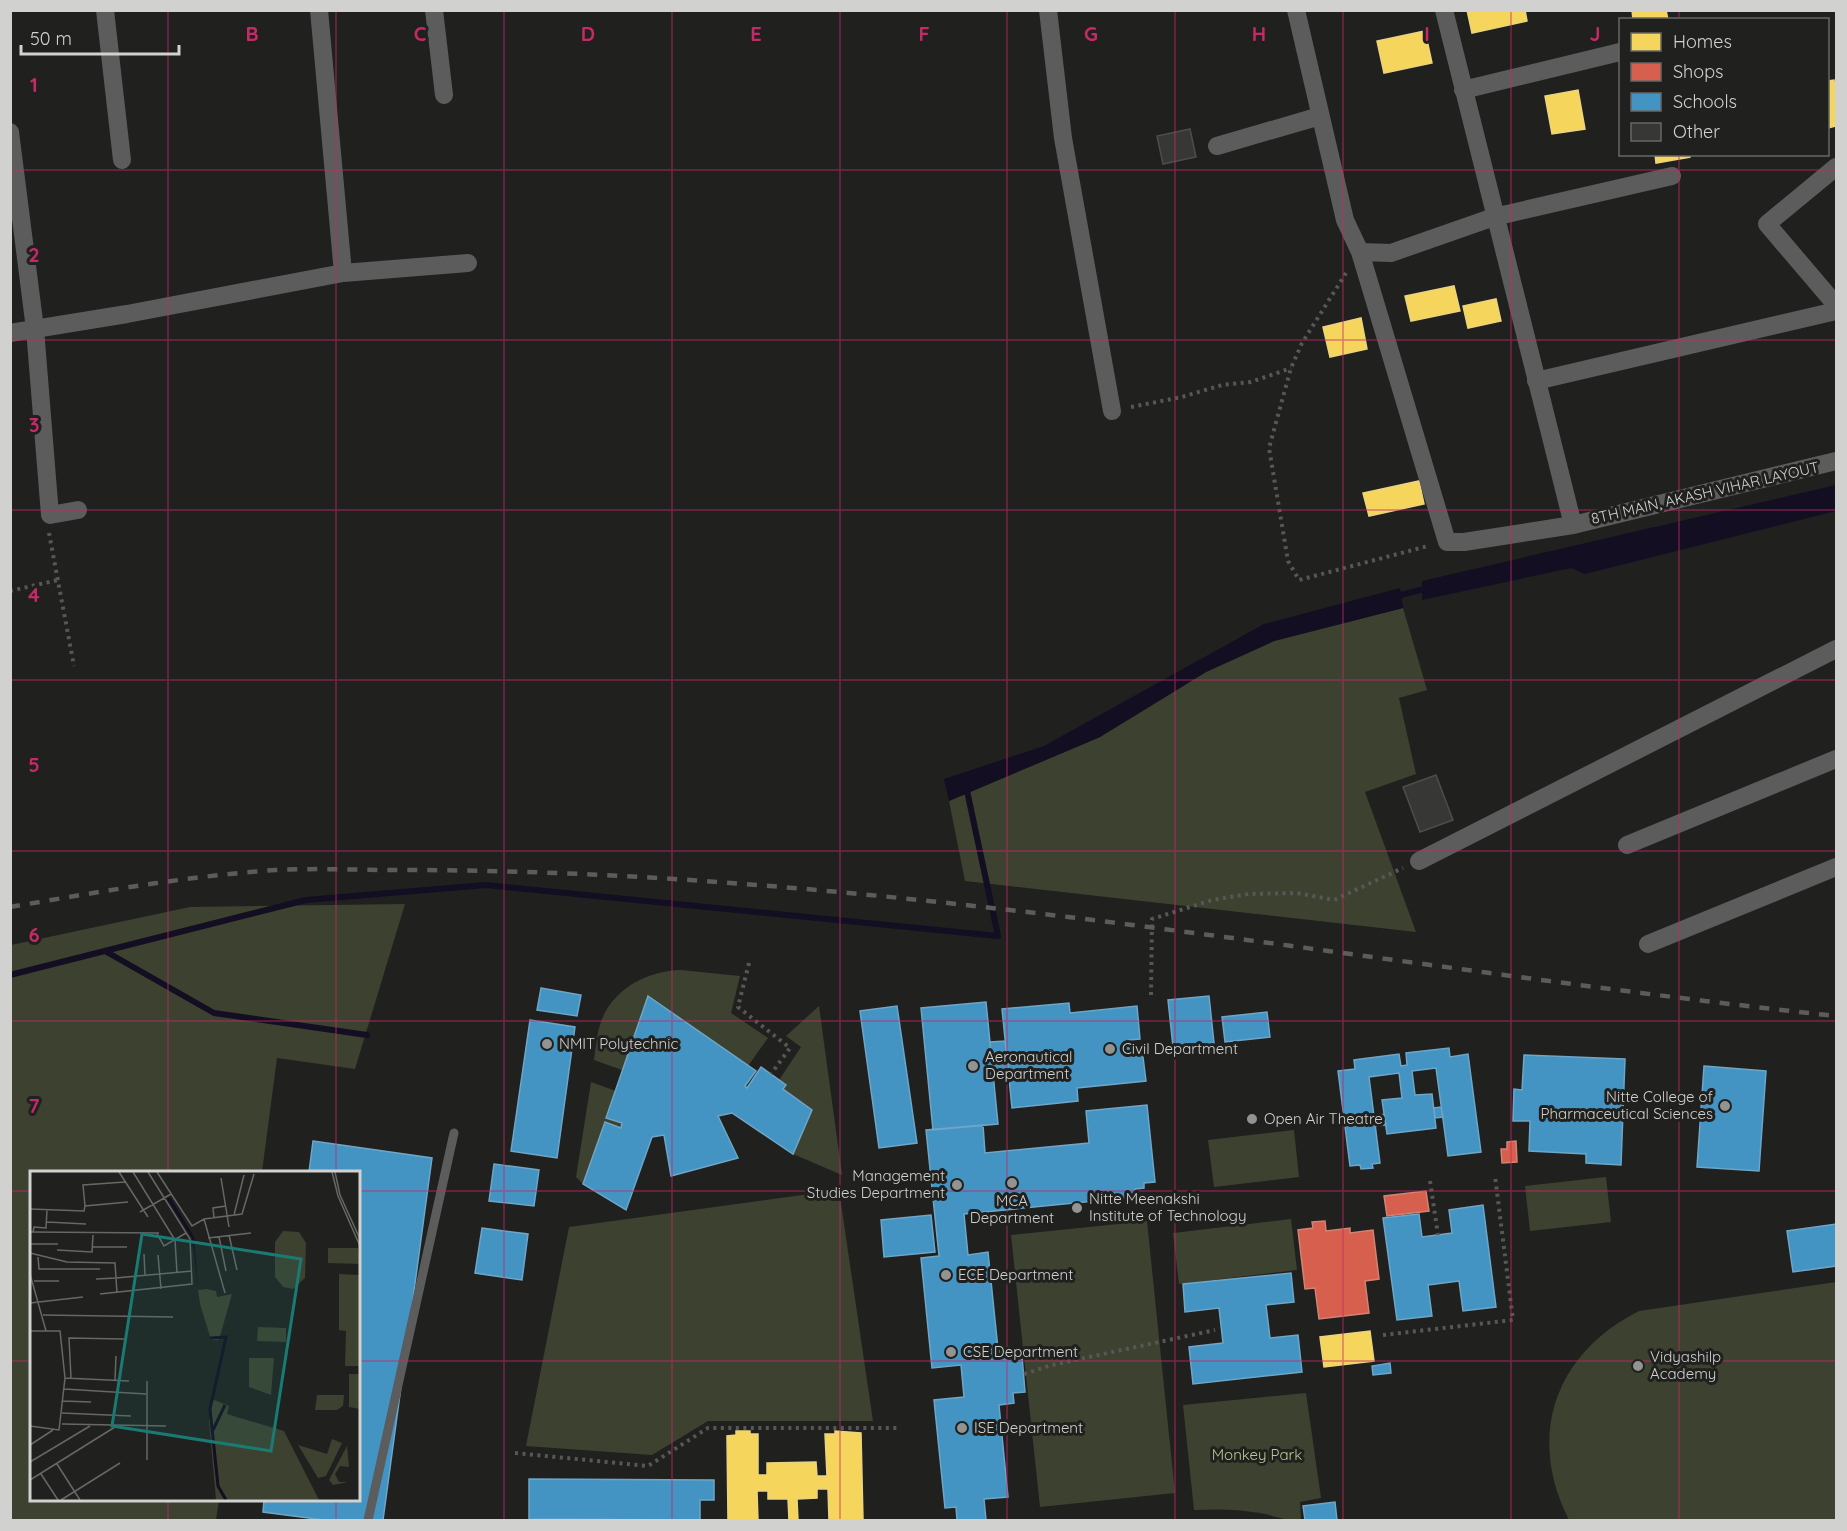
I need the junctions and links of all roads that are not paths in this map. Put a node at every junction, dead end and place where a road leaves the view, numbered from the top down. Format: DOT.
graph roads {
  1 [pos="105,10"];
  2 [pos="319,10"];
  3 [pos="434,10"];
  4 [pos="1048,10"];
  5 [pos="1296,10"];
  6 [pos="1443,10"];
  7 [pos="1619,52"];
  8 [pos="1463,90"];
  9 [pos="444,95"];
  10 [pos="1320,116"];
  11 [pos="10,132"];
  12 [pos="1216,146"];
  13 [pos="122,160"];
  14 [pos="1836,167"];
  15 [pos="1672,176"];
  16 [pos="1494,217"];
  17 [pos="1360,252"];
  18 [pos="468,263"];
  19 [pos="344,273"];
  20 [pos="1836,305"];
  21 [pos="1836,311"];
  22 [pos="35,329"];
  23 [pos="10,333"];
  24 [pos="1536,381"];
  25 [pos="1112,411"];
  26 [pos="1836,461"];
  27 [pos="78,510"];
  28 [pos="1572,525"];
  29 [pos="1836,649"];
  30 [pos="1836,759"];
  31 [pos="1627,845"];
  32 [pos="1419,861"];
  33 [pos="1836,867"];
  34 [pos="1648,944"];
  35 [pos="454,1133"];
  36 [pos="368,1521"];
  1 -- 13 [label="street"];
  2 -- 19 [label="street"];
  3 -- 9 [label="street"];
  4 -- 25 [label="street"];
  5 -- 10 [label="street"];
  6 -- 8 [label="street"];
  7 -- 8 [label="street"];
  8 -- 16 [label="street"];
  10 -- 12 [label="street"];
  10 -- 17 [label="street"];
  11 -- 22 [label="street"];
  14 -- 20 [label="street"];
  15 -- 16 [label="street"];
  16 -- 17 [label="street"];
  16 -- 24 [label="street"];
  17 -- 28 [label="street, 8TH MAIN, AKASH VIHAR LAYOUT"];
  18 -- 19 [label="street"];
  19 -- 22 [label="street"];
  21 -- 24 [label="street"];
  22 -- 23 [label="street"];
  22 -- 27 [label="street"];
  24 -- 28 [label="street"];
  26 -- 28 [label="street, 8TH MAIN, AKASH VIHAR LAYOUT"];
  29 -- 32 [label="street"];
  30 -- 31 [label="street"];
  33 -- 34 [label="street"];
  35 -- 36 [label="lane"];
}
